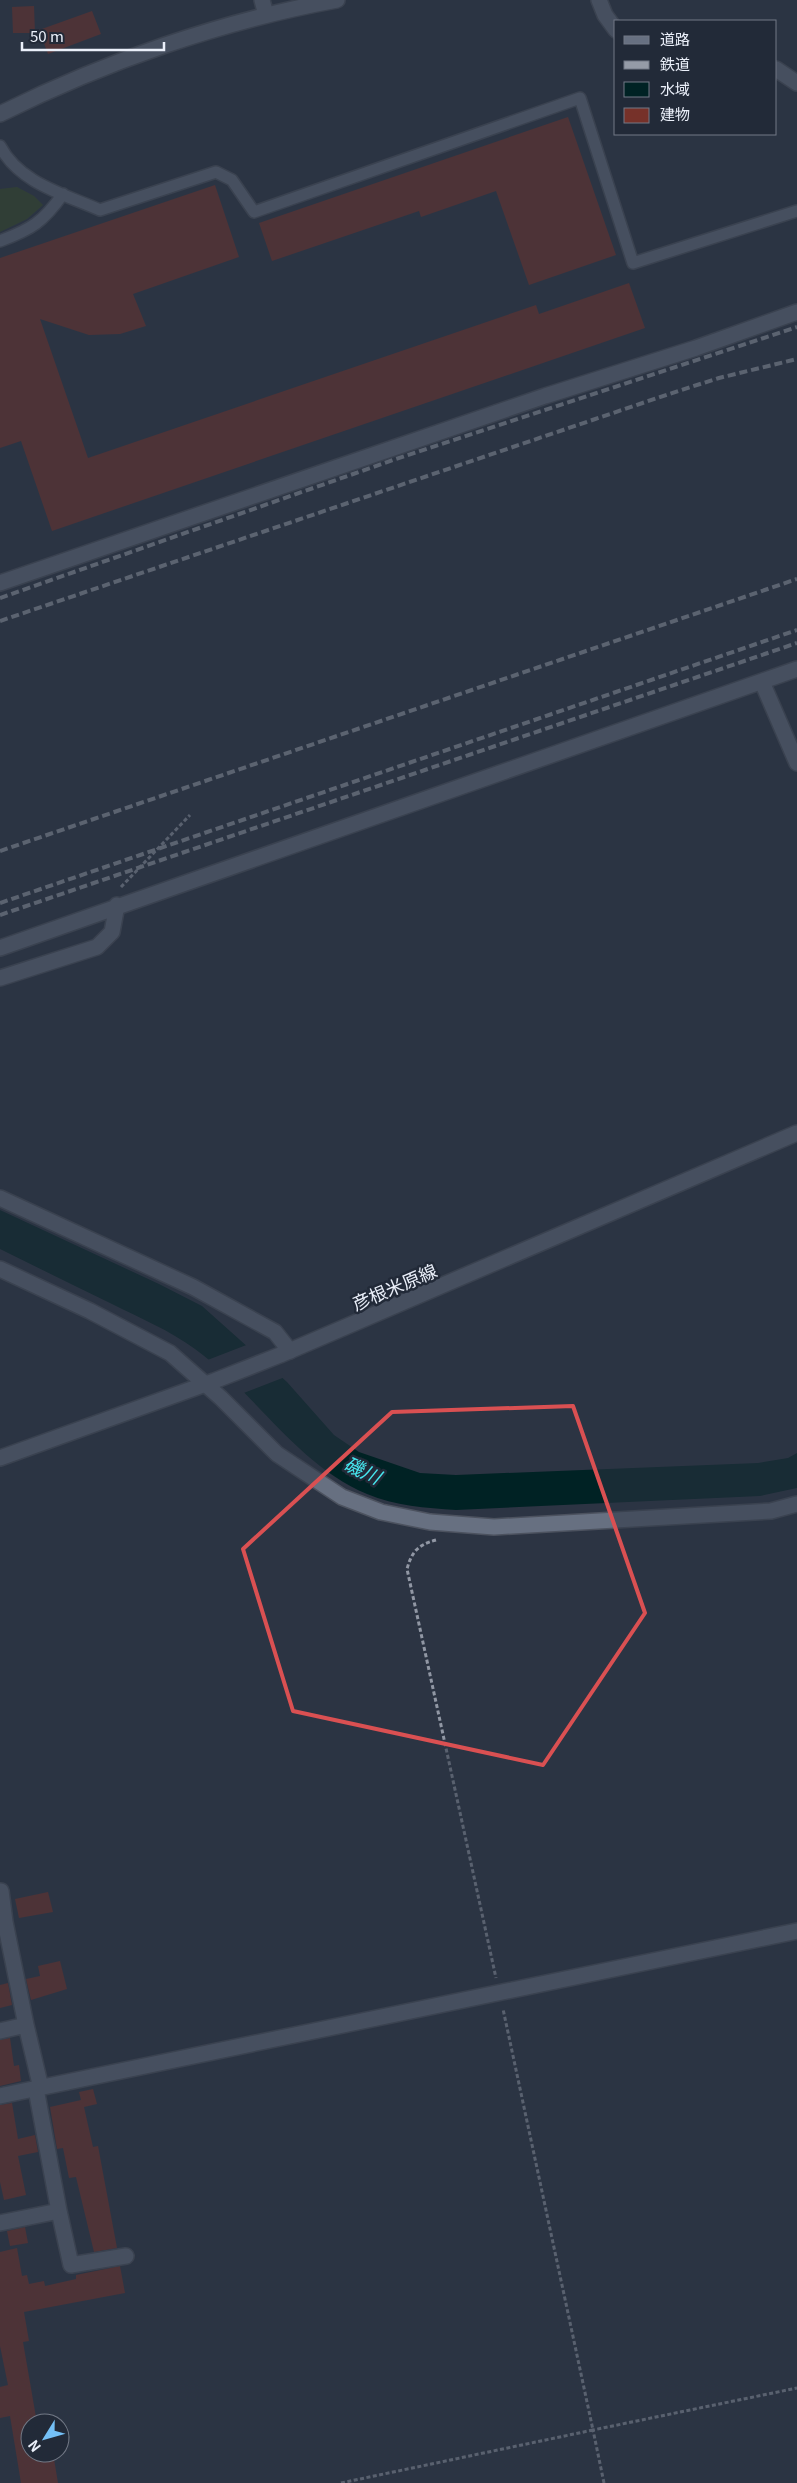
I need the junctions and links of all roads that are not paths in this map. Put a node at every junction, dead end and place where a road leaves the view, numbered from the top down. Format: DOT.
graph roads {
  1 [pos="337,0"];
  2 [pos="599,0"];
  3 [pos="264,7"];
  4 [pos="614,27"];
  5 [pos="777,70"];
  6 [pos="797,83"];
  7 [pos="0,114"];
  8 [pos="0,146"];
  9 [pos="4,163"];
  10 [pos="63,194"];
  11 [pos="797,211"];
  12 [pos="0,241"];
  13 [pos="797,312"];
  14 [pos="0,583"];
  15 [pos="797,669"];
  16 [pos="762,682"];
  17 [pos="797,763"];
  18 [pos="116,899"];
  19 [pos="0,948"];
  20 [pos="0,978"];
  21 [pos="797,1133"];
  22 [pos="0,1198"];
  23 [pos="0,1269"];
  24 [pos="285,1353"];
  25 [pos="210,1383"];
  26 [pos="0,1458"];
  27 [pos="797,1504"];
  28 [pos="1,1891"];
  29 [pos="3,1922"];
  30 [pos="797,1932"];
  31 [pos="26,2025"];
  32 [pos="0,2031"];
  33 [pos="38,2088"];
  34 [pos="0,2096"];
  35 [pos="59,2211"];
  36 [pos="0,2223"];
  37 [pos="126,2256"];
  1 -- 3 [label="street"];
  2 -- 4 [label="street"];
  3 -- 7 [label="street"];
  5 -- 6 [label="street"];
  8 -- 9 [label="lane"];
  9 -- 10 [label="lane"];
  10 -- 11 [label="lane"];
  10 -- 12 [label="lane"];
  13 -- 14 [label="street"];
  15 -- 16 [label="street"];
  16 -- 17 [label="street"];
  16 -- 18 [label="street"];
  18 -- 19 [label="street"];
  18 -- 20 [label="street"];
  21 -- 24 [label="street, 彦根米原線"];
  22 -- 24 [label="street"];
  23 -- 25 [label="street"];
  24 -- 25 [label="street, 彦根米原線"];
  25 -- 26 [label="street, 彦根米原線"];
  25 -- 27 [label="street"];
  28 -- 29 [label="street"];
  29 -- 31 [label="street"];
  30 -- 33 [label="street"];
  31 -- 32 [label="street"];
  31 -- 33 [label="street"];
  33 -- 34 [label="street"];
  33 -- 35 [label="street"];
  35 -- 36 [label="street"];
  35 -- 37 [label="street"];
}
